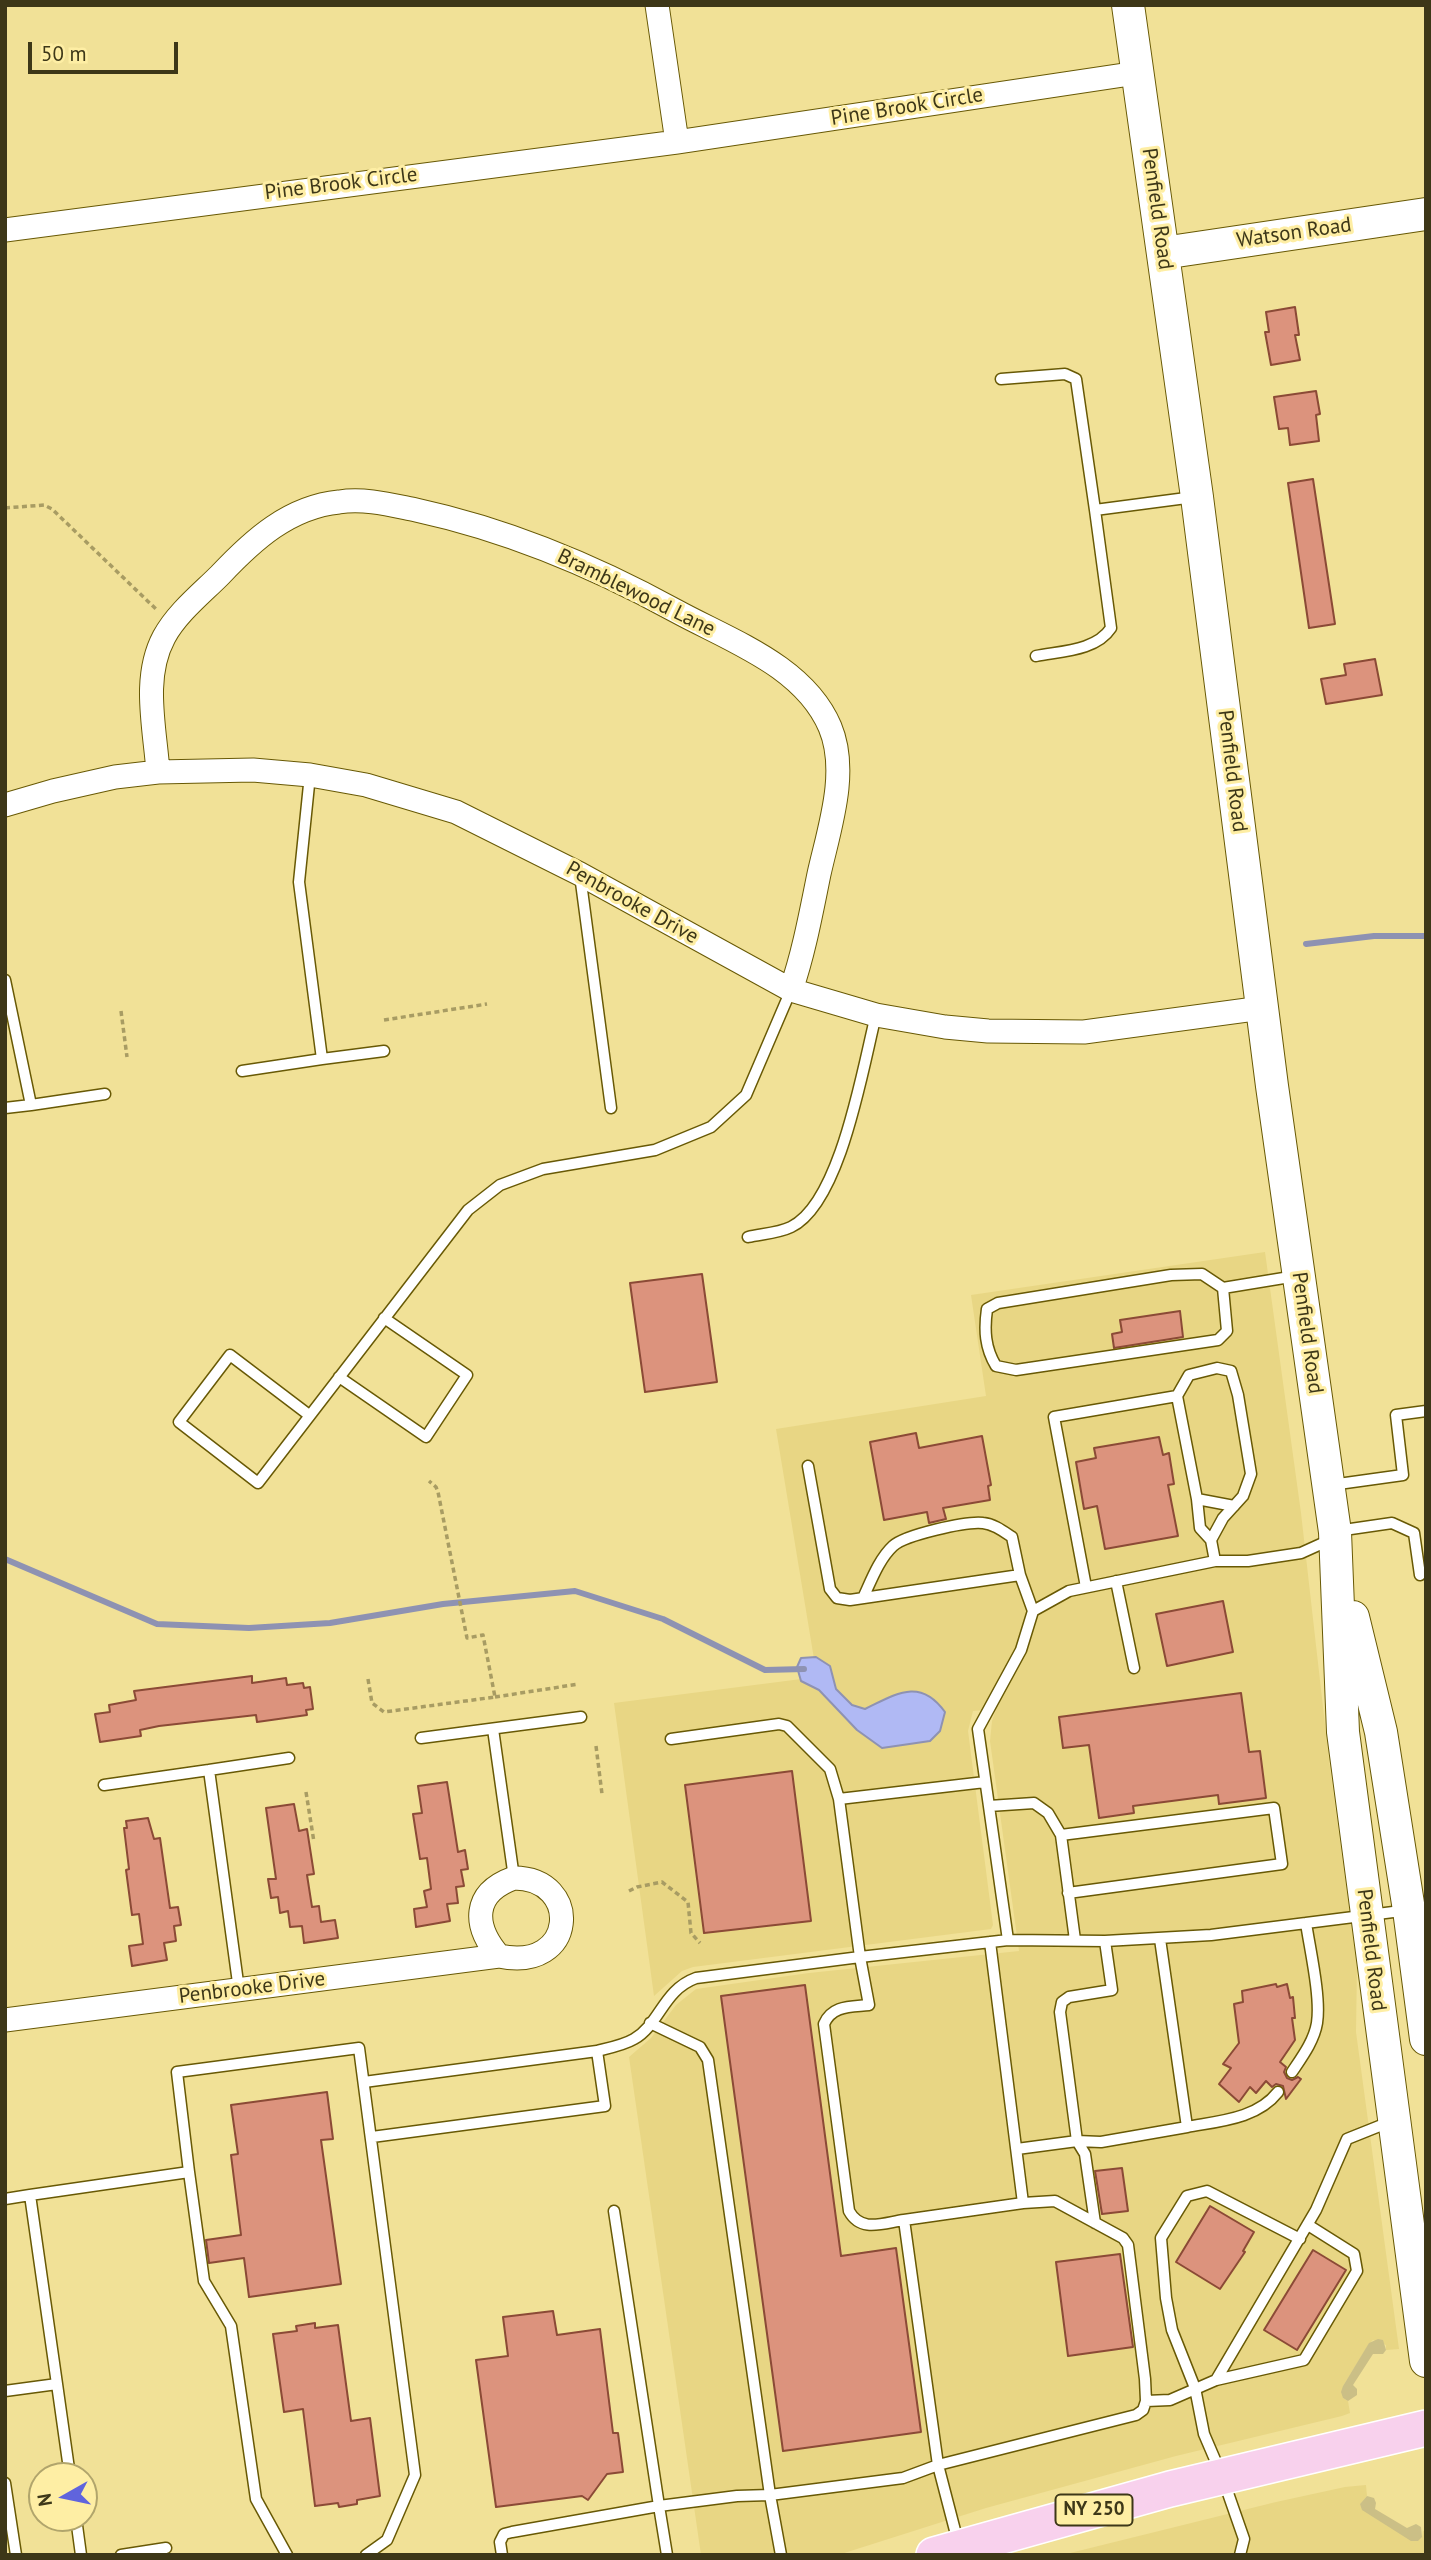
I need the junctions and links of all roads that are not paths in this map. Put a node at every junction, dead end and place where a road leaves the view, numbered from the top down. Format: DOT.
graph roads {
  1 [pos="657,5"];
  2 [pos="1128,5"];
  3 [pos="1137,73"];
  4 [pos="677,142"];
  5 [pos="1426,214"];
  6 [pos="5,230"];
  7 [pos="1163,253"];
  8 [pos="1001,379"];
  9 [pos="1197,497"];
  10 [pos="1095,510"];
  11 [pos="1035,656"];
  12 [pos="158,772"];
  13 [pos="310,775"];
  14 [pos="5,805"];
  15 [pos="580,874"];
  16 [pos="5,980"];
  17 [pos="791,990"];
  18 [pos="1262,1008"];
  19 [pos="876,1014"];
  20 [pos="384,1051"];
  21 [pos="322,1059"];
  22 [pos="242,1071"];
  23 [pos="105,1094"];
  24 [pos="31,1105"];
  25 [pos="5,1108"];
  26 [pos="611,1108"];
  27 [pos="748,1237"];
  28 [pos="1298,1276"];
  29 [pos="1223,1287"];
  30 [pos="384,1318"];
  31 [pos="339,1377"];
  32 [pos="1177,1396"];
  33 [pos="1426,1411"];
  34 [pos="309,1415"];
  35 [pos="808,1466"];
  36 [pos="1328,1485"];
  37 [pos="1197,1499"];
  38 [pos="1234,1506"];
  39 [pos="1335,1535"];
  40 [pos="1211,1539"];
  41 [pos="1215,1562"];
  42 [pos="1020,1575"];
  43 [pos="1420,1575"];
  44 [pos="1116,1581"];
  45 [pos="1086,1587"];
  46 [pos="863,1598"];
  47 [pos="1033,1611"];
  48 [pos="1135,1668"];
  49 [pos="581,1717"];
  50 [pos="493,1729"];
  51 [pos="421,1738"];
  52 [pos="671,1739"];
  53 [pos="289,1758"];
  54 [pos="209,1770"];
  55 [pos="985,1782"];
  56 [pos="104,1785"];
  57 [pos="839,1799"];
  58 [pos="989,1806"];
  59 [pos="1061,1835"];
  60 [pos="514,1878"];
  61 [pos="1068,1893"];
  62 [pos="1417,1910"];
  63 [pos="1366,1916"];
  64 [pos="1306,1923"];
  65 [pos="1160,1939"];
  66 [pos="1008,1940"];
  67 [pos="1075,1940"];
  68 [pos="1105,1941"];
  69 [pos="990,1942"];
  70 [pos="499,1956"];
  71 [pos="860,1957"];
  72 [pos="239,1990"];
  73 [pos="5,2020"];
  74 [pos="650,2023"];
  75 [pos="1426,2039"];
  76 [pos="597,2051"];
  77 [pos="1292,2072"];
  78 [pos="364,2082"];
  79 [pos="1278,2092"];
  80 [pos="1393,2121"];
  81 [pos="1188,2127"];
  82 [pos="372,2137"];
  83 [pos="1077,2141"];
  84 [pos="1017,2149"];
  85 [pos="189,2172"];
  86 [pos="30,2195"];
  87 [pos="5,2199"];
  88 [pos="1023,2203"];
  89 [pos="614,2211"];
  90 [pos="904,2220"];
  91 [pos="1095,2223"];
  92 [pos="1308,2225"];
  93 [pos="1300,2239"];
  94 [pos="1426,2361"];
  95 [pos="1216,2380"];
  96 [pos="57,2384"];
  97 [pos="1195,2388"];
  98 [pos="5,2391"];
  99 [pos="1146,2401"];
  100 [pos="1426,2428"];
  101 [pos="68,2462"];
  102 [pos="938,2465"];
  103 [pos="1222,2476"];
  104 [pos="5,2483"];
  105 [pos="770,2496"];
  106 [pos="659,2506"];
  107 [pos="78,2532"];
  108 [pos="166,2548"];
  109 [pos="951,2552"];
  110 [pos="16,2555"];
  111 [pos="81,2555"];
  112 [pos="121,2555"];
  113 [pos="287,2555"];
  114 [pos="366,2555"];
  115 [pos="502,2555"];
  116 [pos="667,2555"];
  117 [pos="781,2555"];
  118 [pos="1240,2555"];
  1 -- 4 [label="street"];
  2 -- 3 [label="main road, Penfield Road"];
  3 -- 4 [label="street, Pine Brook Circle"];
  3 -- 7 [label="main road, Penfield Road"];
  4 -- 6 [label="street, Pine Brook Circle"];
  5 -- 7 [label="main road, Watson Road"];
  7 -- 9 [label="main road, Penfield Road"];
  8 -- 10 [label="lane"];
  9 -- 10 [label="lane"];
  9 -- 18 [label="main road, Penfield Road"];
  10 -- 11 [label="lane"];
  12 -- 13 [label="street, Penbrooke Drive"];
  12 -- 14 [label="street, Penbrooke Drive"];
  12 -- 17 [label="street, Bramblewood Lane"];
  13 -- 15 [label="street, Penbrooke Drive"];
  13 -- 21 [label="lane"];
  15 -- 17 [label="street, Penbrooke Drive"];
  15 -- 26 [label="lane"];
  16 -- 24 [label="lane"];
  17 -- 19 [label="street, Penbrooke Drive"];
  17 -- 30 [label="lane"];
  18 -- 19 [label="street, Penbrooke Drive"];
  18 -- 28 [label="main road, Penfield Road"];
  19 -- 27 [label="lane"];
  20 -- 21 [label="lane"];
  21 -- 22 [label="lane"];
  23 -- 24 [label="lane"];
  24 -- 25 [label="lane"];
  28 -- 29 [label="lane"];
  28 -- 36 [label="main road, Penfield Road"];
  29 -- 29 [label="lane"];
  30 -- 31 [label="lane"];
  30 -- 31 [label="lane"];
  31 -- 34 [label="lane"];
  32 -- 37 [label="lane"];
  32 -- 38 [label="lane"];
  32 -- 45 [label="lane"];
  33 -- 36 [label="lane"];
  34 -- 34 [label="lane"];
  35 -- 46 [label="lane"];
  36 -- 39 [label="main road, Penfield Road"];
  37 -- 38 [label="lane"];
  37 -- 40 [label="lane"];
  38 -- 40 [label="lane"];
  39 -- 41 [label="lane"];
  39 -- 43 [label="lane"];
  39 -- 62 [label="main road, Penfield Road"];
  39 -- 63 [label="main road, Penfield Road"];
  40 -- 41 [label="lane"];
  41 -- 44 [label="lane"];
  42 -- 46 [label="lane"];
  42 -- 46 [label="lane"];
  42 -- 47 [label="lane"];
  44 -- 45 [label="lane"];
  44 -- 48 [label="lane"];
  45 -- 47 [label="lane"];
  47 -- 55 [label="lane"];
  49 -- 50 [label="lane"];
  50 -- 51 [label="lane"];
  50 -- 60 [label="lane"];
  52 -- 57 [label="lane"];
  53 -- 54 [label="lane"];
  54 -- 56 [label="lane"];
  54 -- 72 [label="lane"];
  55 -- 57 [label="lane"];
  55 -- 58 [label="lane"];
  57 -- 71 [label="lane"];
  58 -- 59 [label="lane"];
  58 -- 66 [label="lane"];
  59 -- 61 [label="lane"];
  59 -- 61 [label="lane"];
  60 -- 70 [label="street"];
  60 -- 70 [label="street, Penbrooke Drive"];
  61 -- 67 [label="lane"];
  62 -- 63 [label="lane"];
  62 -- 75 [label="main road, Penfield Road"];
  63 -- 64 [label="lane"];
  63 -- 80 [label="main road, Penfield Road"];
  64 -- 65 [label="lane"];
  64 -- 77 [label="lane"];
  65 -- 68 [label="lane"];
  65 -- 81 [label="lane"];
  66 -- 67 [label="lane"];
  66 -- 69 [label="lane"];
  67 -- 68 [label="lane"];
  68 -- 83 [label="lane"];
  69 -- 71 [label="lane"];
  69 -- 84 [label="lane"];
  70 -- 72 [label="street, Penbrooke Drive"];
  71 -- 74 [label="lane"];
  71 -- 90 [label="lane"];
  72 -- 73 [label="street, Penbrooke Drive"];
  74 -- 76 [label="lane"];
  74 -- 105 [label="lane"];
  76 -- 78 [label="lane"];
  76 -- 82 [label="lane"];
  78 -- 82 [label="lane"];
  78 -- 85 [label="lane"];
  79 -- 81 [label="lane"];
  80 -- 92 [label="lane"];
  80 -- 94 [label="main road, Penfield Road"];
  81 -- 83 [label="lane"];
  82 -- 114 [label="lane"];
  83 -- 84 [label="lane"];
  83 -- 91 [label="lane"];
  84 -- 88 [label="lane"];
  85 -- 86 [label="lane"];
  85 -- 113 [label="lane"];
  86 -- 87 [label="lane"];
  86 -- 96 [label="lane"];
  88 -- 90 [label="lane"];
  88 -- 91 [label="lane"];
  89 -- 106 [label="lane"];
  90 -- 102 [label="lane"];
  91 -- 99 [label="lane"];
  92 -- 93 [label="lane"];
  92 -- 95 [label="lane"];
  93 -- 95 [label="lane"];
  93 -- 97 [label="lane"];
  95 -- 97 [label="lane"];
  96 -- 98 [label="lane"];
  96 -- 101 [label="lane"];
  97 -- 99 [label="lane"];
  97 -- 103 [label="lane"];
  99 -- 102 [label="lane"];
  100 -- 103 [label="main road, NY 250"];
  102 -- 105 [label="lane"];
  102 -- 109 [label="lane"];
  103 -- 109 [label="main road, NY 250"];
  103 -- 118 [label="lane"];
  104 -- 110 [label="lane"];
  105 -- 106 [label="lane"];
  105 -- 117 [label="lane"];
  106 -- 115 [label="lane"];
  106 -- 116 [label="lane"];
  107 -- 111 [label="lane"];
  108 -- 112 [label="lane"];
}
